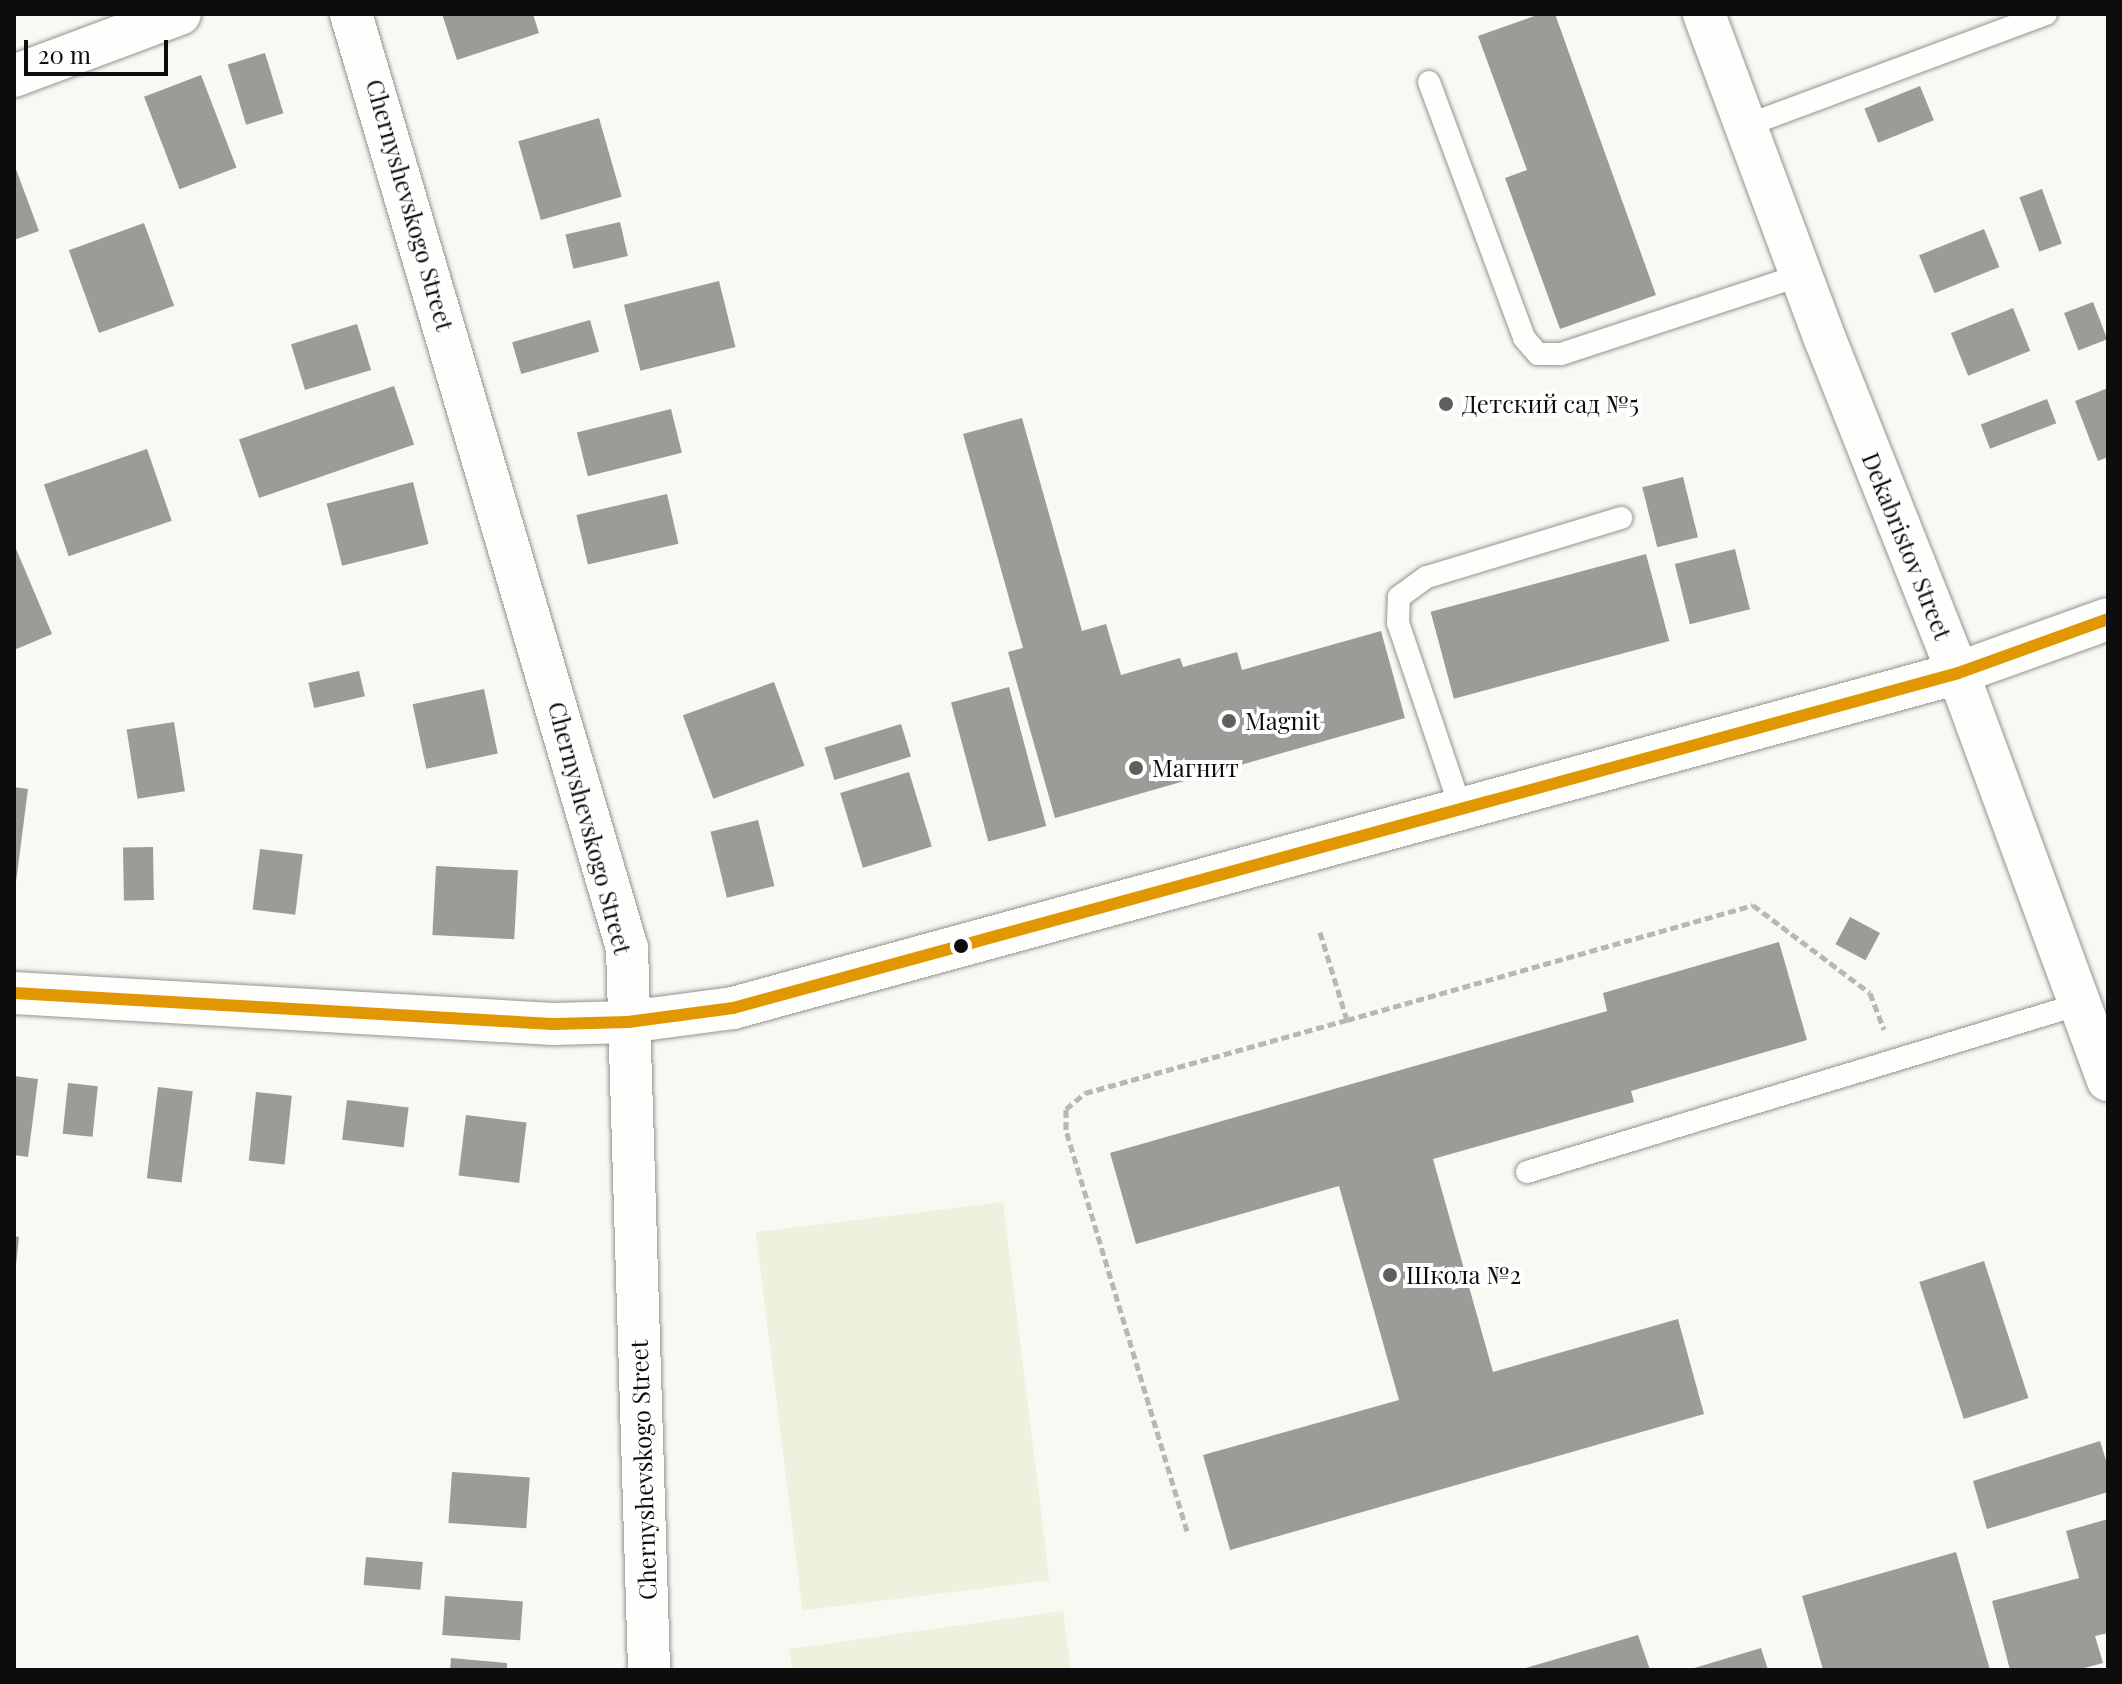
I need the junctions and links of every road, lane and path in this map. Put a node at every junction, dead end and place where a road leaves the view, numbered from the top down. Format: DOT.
graph roads {
  1 [pos="180,14"];
  2 [pos="351,14"];
  3 [pos="1704,14"];
  4 [pos="2046,14"];
  5 [pos="14,76"];
  6 [pos="1429,82"];
  7 [pos="1745,126"];
  8 [pos="1801,275"];
  9 [pos="1621,518"];
  10 [pos="2108,619"];
  11 [pos="1958,673"];
  12 [pos="1461,809"];
  13 [pos="1320,932"];
  14 [pos="14,993"];
  15 [pos="2080,1004"];
  16 [pos="1347,1020"];
  17 [pos="628,1022"];
  18 [pos="1896,1061"];
  19 [pos="2108,1080"];
  20 [pos="1527,1172"];
  21 [pos="1187,1531"];
  22 [pos="649,1670"];
  1 -- 5 [label="street"];
  2 -- 17 [label="street, Chernyshevskogo Street"];
  3 -- 7 [label="street, Dekabristov Street"];
  4 -- 7 [label="lane"];
  6 -- 8 [label="lane"];
  7 -- 8 [label="street, Dekabristov Street"];
  8 -- 11 [label="street, Dekabristov Street"];
  9 -- 12 [label="lane"];
  10 -- 11 [label="street"];
  11 -- 12 [label="street"];
  11 -- 15 [label="street, Dekabristov Street"];
  12 -- 17 [label="street"];
  13 -- 16 [label="path"];
  14 -- 17 [label="street"];
  15 -- 18 [label="lane"];
  15 -- 19 [label="street, Dekabristov Street"];
  16 -- 18 [label="path"];
  16 -- 21 [label="path"];
  17 -- 22 [label="street, Chernyshevskogo Street"];
  18 -- 20 [label="lane"];
}
